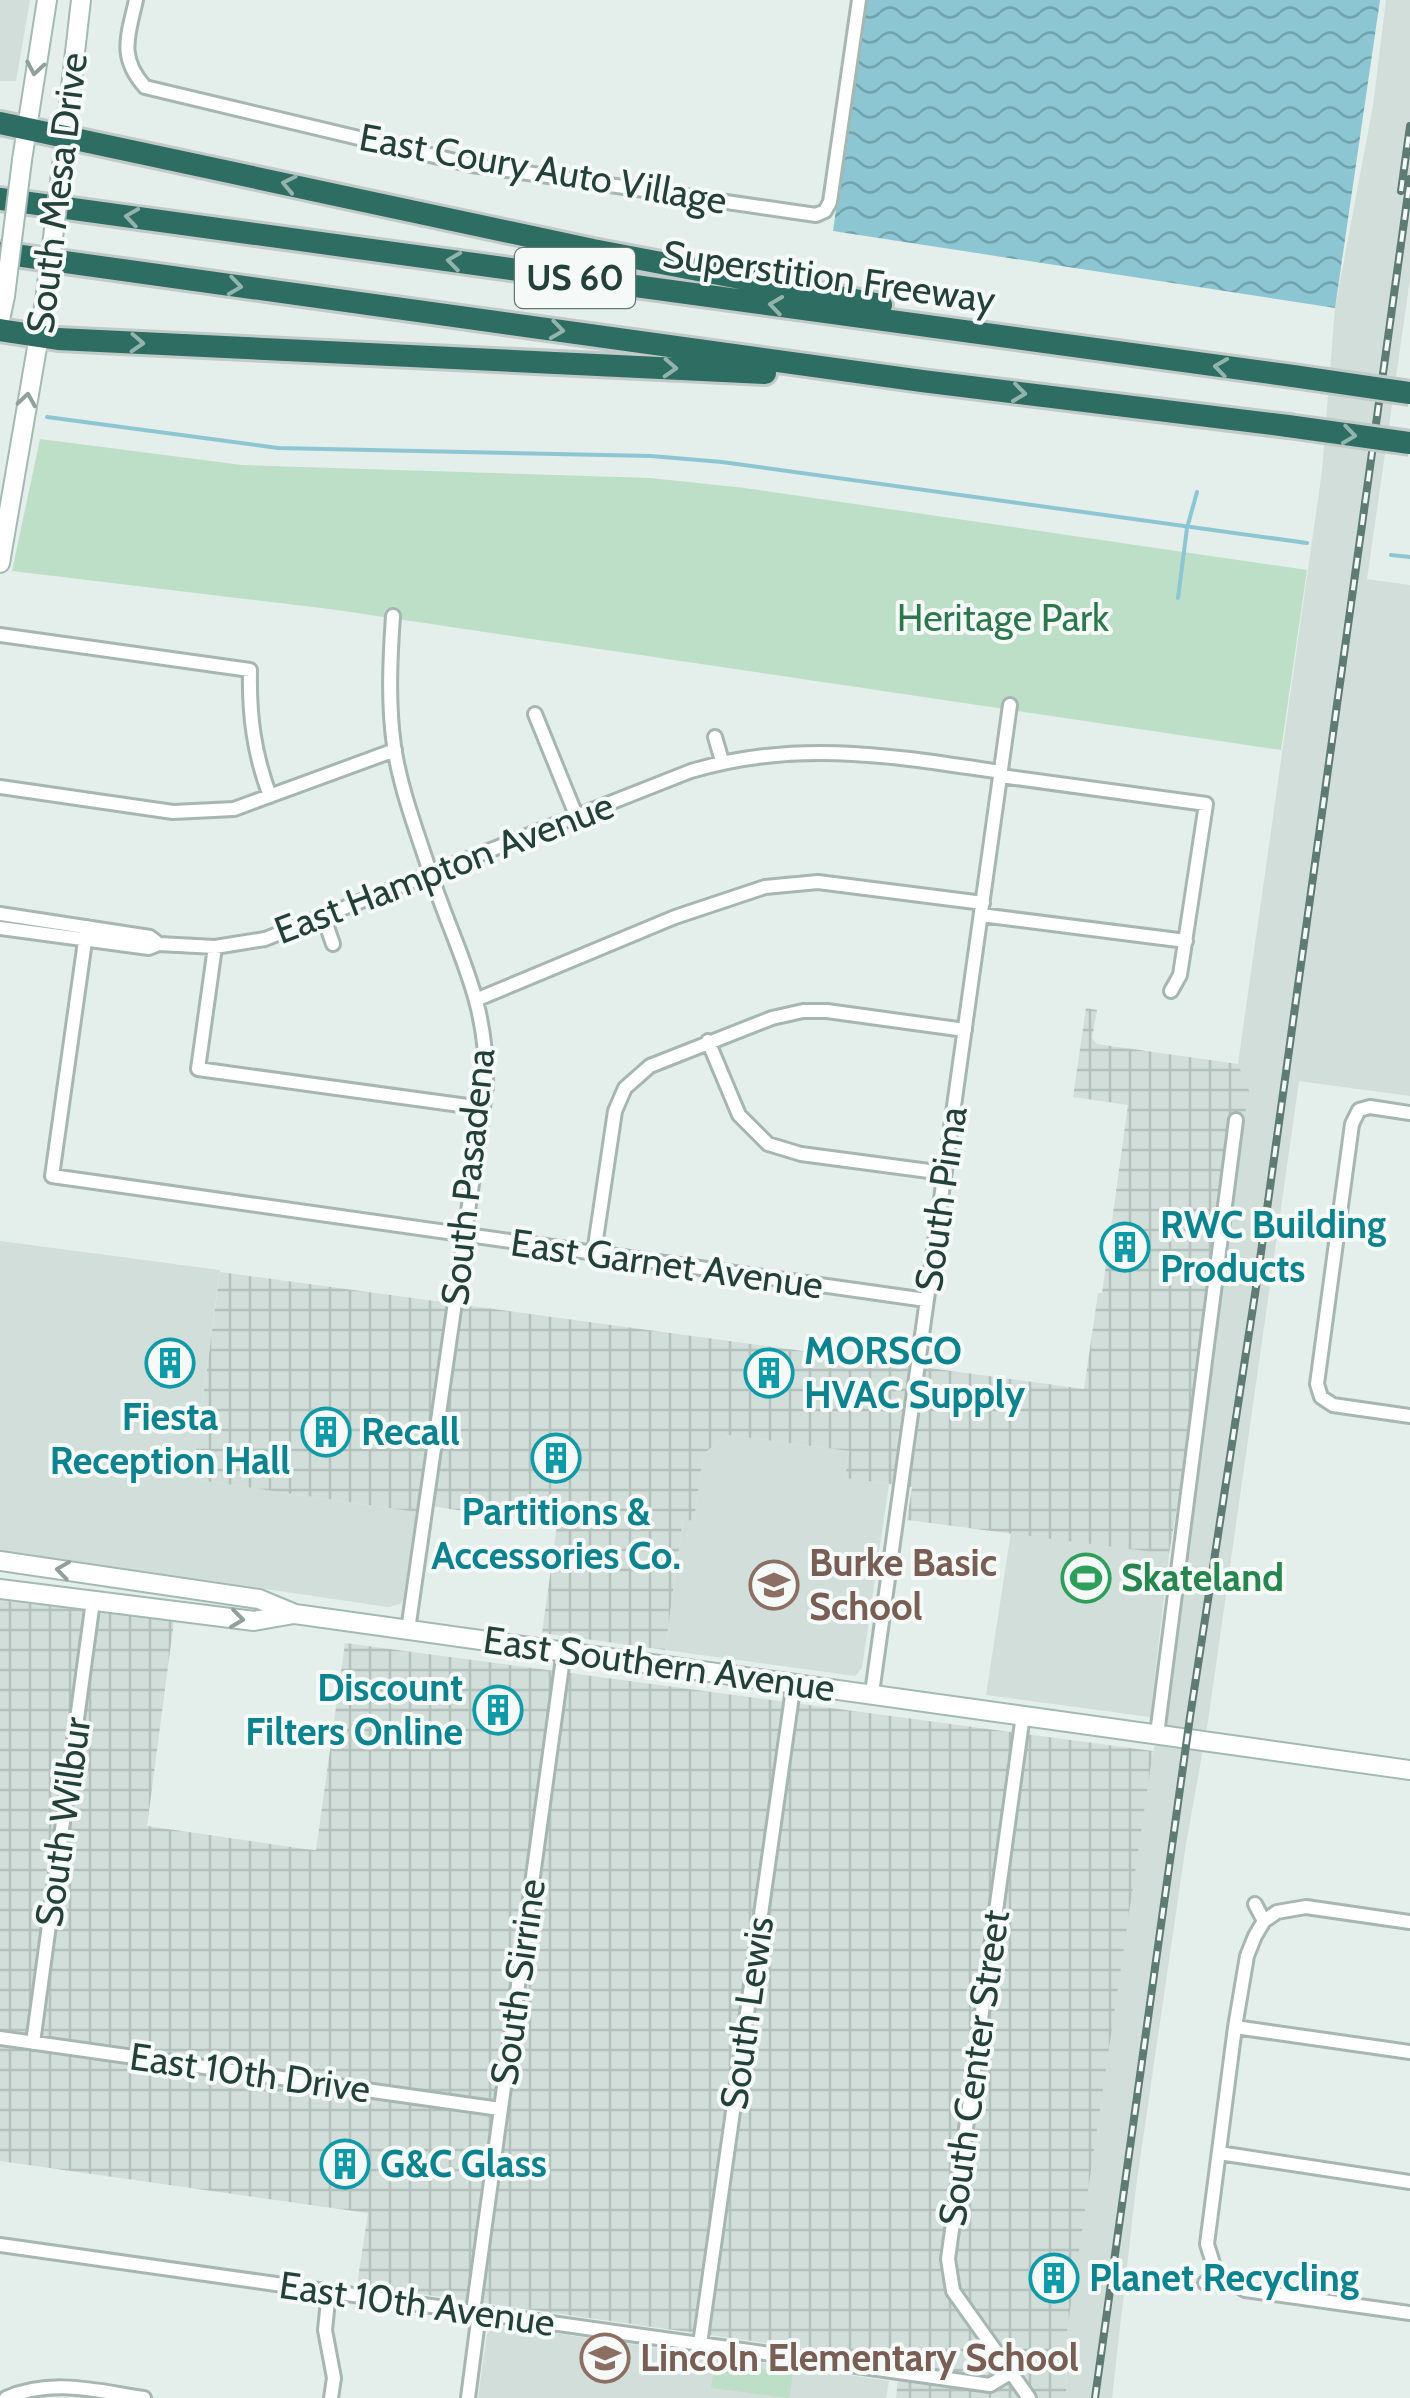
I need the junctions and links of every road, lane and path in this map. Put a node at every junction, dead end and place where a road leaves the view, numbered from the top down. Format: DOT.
graph roads {
  1 [pos="47,0"];
  2 [pos="81,0"];
  3 [pos="136,0"];
  4 [pos="859,0"];
  5 [pos="0,123"];
  6 [pos="25,127"];
  7 [pos="66,136"];
  8 [pos="0,199"];
  9 [pos="0,254"];
  10 [pos="0,320"];
  11 [pos="0,330"];
  12 [pos="40,336"];
  13 [pos="1150,357"];
  14 [pos="922,381"];
  15 [pos="1410,392"];
  16 [pos="1410,443"];
  17 [pos="0,563"];
  18 [pos="393,616"];
  19 [pos="0,638"];
  20 [pos="1010,705"];
  21 [pos="535,714"];
  22 [pos="715,737"];
  23 [pos="395,750"];
  24 [pos="722,761"];
  25 [pos="1001,774"];
  26 [pos="0,787"];
  27 [pos="270,796"];
  28 [pos="576,815"];
  29 [pos="431,875"];
  30 [pos="982,909"];
  31 [pos="0,914"];
  32 [pos="324,918"];
  33 [pos="0,928"];
  34 [pos="86,933"];
  35 [pos="1186,940"];
  36 [pos="333,944"];
  37 [pos="215,947"];
  38 [pos="1171,991"];
  39 [pos="478,998"];
  40 [pos="965,1030"];
  41 [pos="708,1041"];
  42 [pos="482,1108"];
  43 [pos="1410,1112"];
  44 [pos="1236,1120"];
  45 [pos="944,1173"];
  46 [pos="464,1236"];
  47 [pos="594,1253"];
  48 [pos="926,1300"];
  49 [pos="1410,1414"];
  50 [pos="0,1561"];
  51 [pos="0,1589"];
  52 [pos="200,1590"];
  53 [pos="94,1601"];
  54 [pos="295,1614"];
  55 [pos="408,1630"];
  56 [pos="564,1652"];
  57 [pos="794,1682"];
  58 [pos="872,1692"];
  59 [pos="1023,1715"];
  60 [pos="1157,1734"];
  61 [pos="1410,1770"];
  62 [pos="1255,1904"];
  63 [pos="1264,1922"];
  64 [pos="1410,1922"];
  65 [pos="1235,2027"];
  66 [pos="0,2038"];
  67 [pos="33,2042"];
  68 [pos="1410,2052"];
  69 [pos="500,2109"];
  70 [pos="1219,2153"];
  71 [pos="1410,2182"];
  72 [pos="0,2245"];
  73 [pos="1216,2272"];
  74 [pos="1205,2283"];
  75 [pos="329,2291"];
  76 [pos="476,2312"];
  77 [pos="1410,2314"];
  78 [pos="700,2344"];
  79 [pos="1010,2374"];
  80 [pos="3,2382"];
  81 [pos="5,2398"];
  82 [pos="144,2398"];
  83 [pos="332,2398"];
  84 [pos="468,2398"];
  85 [pos="1029,2398"];
  1 -- 6 [label="main road, South Mesa Drive, one-way"];
  2 -- 7 [label="main road, South Mesa Drive"];
  3 -- 4 [label="street, East Coury Auto Village"];
  5 -- 6 [label="highway"];
  6 -- 7 [label="highway"];
  6 -- 10 [label="main road, South Mesa Drive, bridge"];
  7 -- 12 [label="main road, South Mesa Drive, bridge"];
  13 -- 7 [label="highway, one-way"];
  13 -- 8 [label="highway, Superstition Freeway / US 60, one-way"];
  9 -- 14 [label="highway, US 60, one-way"];
  11 -- 12 [label="highway"];
  12 -- 14 [label="highway, one-way"];
  17 -- 12 [label="main road, South Mesa Drive, one-way"];
  15 -- 13 [label="highway, Superstition Freeway / US 60, one-way, bridge"];
  14 -- 16 [label="highway, US 60, one-way, bridge"];
  18 -- 23 [label="street, South Pasadena"];
  19 -- 27 [label="street"];
  20 -- 25 [label="street, South Pima"];
  21 -- 28 [label="street"];
  22 -- 24 [label="street"];
  23 -- 27 [label="street"];
  23 -- 29 [label="street, South Pasadena"];
  24 -- 25 [label="street, East Hampton Avenue"];
  24 -- 28 [label="street, East Hampton Avenue"];
  25 -- 30 [label="street, South Pima"];
  25 -- 35 [label="street, East Hampton Avenue"];
  26 -- 27 [label="street"];
  28 -- 29 [label="street, East Hampton Avenue"];
  29 -- 32 [label="street, East Hampton Avenue"];
  29 -- 39 [label="street, South Pasadena"];
  30 -- 35 [label="street"];
  30 -- 39 [label="street"];
  30 -- 40 [label="street, South Pima"];
  31 -- 34 [label="street, East Hampton Avenue"];
  32 -- 36 [label="street"];
  32 -- 37 [label="street, East Hampton Avenue"];
  33 -- 34 [label="street, East Hampton Avenue"];
  34 -- 37 [label="street, East Hampton Avenue"];
  34 -- 46 [label="street, East Garnet Avenue"];
  35 -- 38 [label="street"];
  37 -- 42 [label="street"];
  39 -- 42 [label="street, South Pasadena"];
  40 -- 41 [label="street"];
  40 -- 45 [label="street, South Pima"];
  41 -- 45 [label="street"];
  41 -- 47 [label="street"];
  42 -- 46 [label="street, South Pasadena"];
  43 -- 49 [label="street"];
  44 -- 60 [label="street"];
  45 -- 48 [label="street, South Pima"];
  46 -- 47 [label="street, East Garnet Avenue"];
  46 -- 55 [label="street, South Pasadena"];
  47 -- 48 [label="street, East Garnet Avenue"];
  48 -- 58 [label="street, South Pima"];
  52 -- 50 [label="main road, East Southern Avenue, one-way"];
  51 -- 53 [label="main road, East Southern Avenue"];
  52 -- 53 [label="main road"];
  52 -- 54 [label="main road, East Southern Avenue"];
  53 -- 54 [label="main road, East Southern Avenue, one-way"];
  53 -- 67 [label="street, South Wilbur"];
  54 -- 55 [label="main road, East Southern Avenue"];
  55 -- 56 [label="main road, East Southern Avenue"];
  56 -- 57 [label="main road, East Southern Avenue"];
  56 -- 69 [label="street, South Sirrine"];
  57 -- 58 [label="main road, East Southern Avenue"];
  57 -- 78 [label="street, South Lewis"];
  58 -- 59 [label="main road, East Southern Avenue"];
  59 -- 60 [label="main road, East Southern Avenue"];
  59 -- 79 [label="street, South Center Street"];
  60 -- 61 [label="main road, East Southern Avenue"];
  62 -- 63 [label="street"];
  63 -- 64 [label="street"];
  63 -- 65 [label="street"];
  65 -- 68 [label="street"];
  65 -- 70 [label="street"];
  66 -- 67 [label="street, East 10th Drive"];
  67 -- 69 [label="street, East 10th Drive"];
  69 -- 76 [label="street, South Sirrine"];
  70 -- 71 [label="street"];
  70 -- 73 [label="street"];
  72 -- 75 [label="street, East 10th Avenue"];
  73 -- 74 [label="street"];
  73 -- 77 [label="street"];
  75 -- 76 [label="street, East 10th Avenue"];
  75 -- 83 [label="street"];
  76 -- 78 [label="street, East 10th Avenue"];
  76 -- 84 [label="street, South Sirrine"];
  78 -- 79 [label="street, East 10th Avenue"];
  79 -- 85 [label="street, South Center Street"];
  80 -- 81 [label="street"];
  81 -- 82 [label="street"];
}
